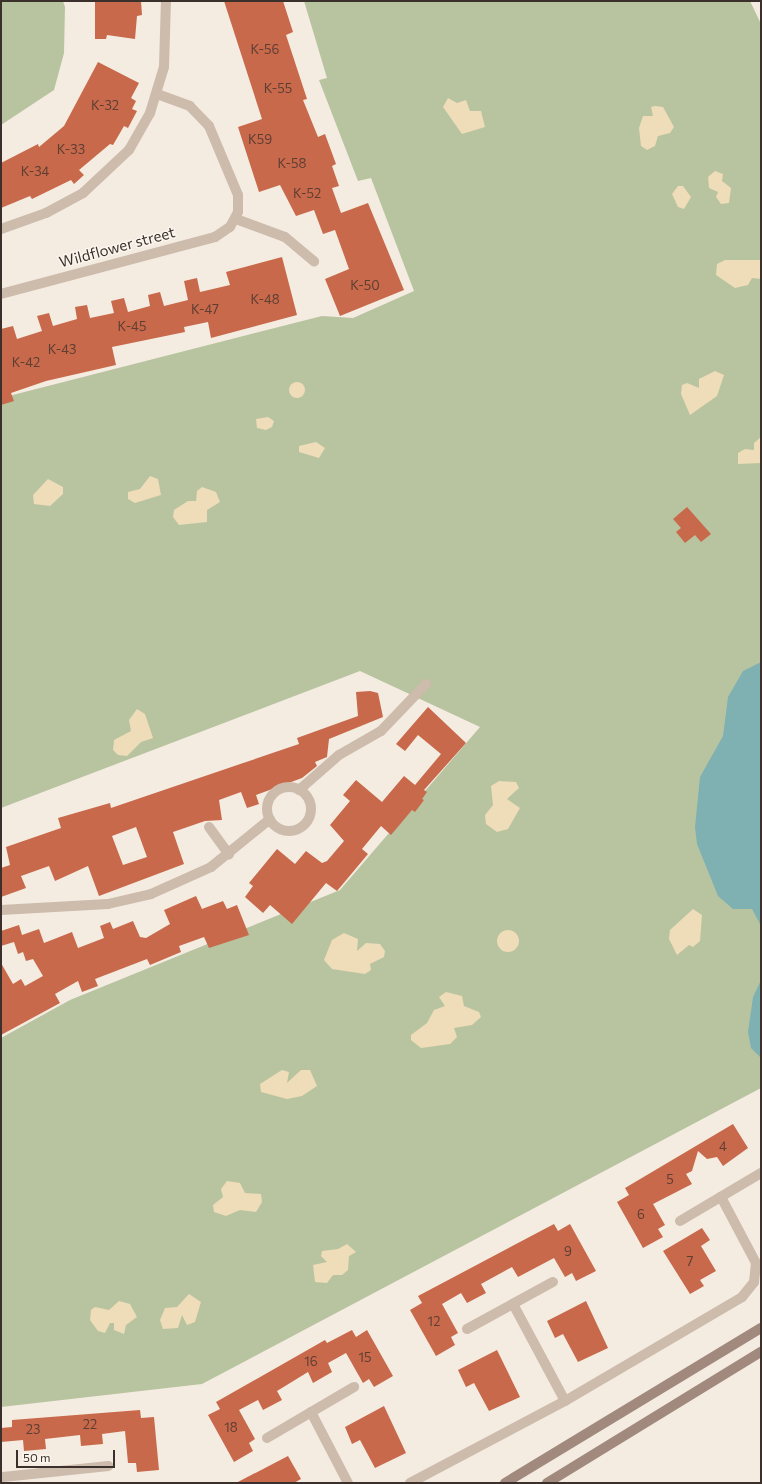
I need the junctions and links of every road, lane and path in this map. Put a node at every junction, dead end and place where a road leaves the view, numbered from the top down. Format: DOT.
graph roads {
  1 [pos="166,1"];
  2 [pos="157,94"];
  3 [pos="236,219"];
  4 [pos="1,229"];
  5 [pos="314,261"];
  6 [pos="1,294"];
  7 [pos="426,684"];
  8 [pos="299,790"];
  9 [pos="270,819"];
  10 [pos="209,827"];
  11 [pos="229,855"];
  12 [pos="1,910"];
  13 [pos="761,1173"];
  14 [pos="721,1197"];
  15 [pos="680,1221"];
  16 [pos="553,1282"];
  17 [pos="513,1304"];
  18 [pos="761,1328"];
  19 [pos="467,1330"];
  20 [pos="761,1352"];
  21 [pos="354,1387"];
  22 [pos="565,1401"];
  23 [pos="311,1412"];
  24 [pos="267,1438"];
  25 [pos="108,1466"];
  26 [pos="3,1477"];
  27 [pos="43,1478"];
  28 [pos="348,1483"];
  29 [pos="410,1483"];
  30 [pos="505,1483"];
  31 [pos="547,1483"];
  1 -- 2 [label="street"];
  2 -- 3 [label="street"];
  2 -- 4 [label="street"];
  3 -- 5 [label="street"];
  3 -- 6 [label="street, Wildflower street"];
  7 -- 8 [label="street"];
  8 -- 9 [label="street"];
  8 -- 9 [label="street"];
  9 -- 11 [label="street"];
  10 -- 11 [label="street"];
  11 -- 12 [label="street"];
  13 -- 14 [label="street"];
  14 -- 15 [label="street"];
  14 -- 22 [label="street"];
  16 -- 17 [label="street"];
  17 -- 19 [label="street"];
  17 -- 22 [label="street"];
  18 -- 30 [label="street"];
  20 -- 31 [label="street"];
  21 -- 23 [label="street"];
  22 -- 29 [label="street"];
  23 -- 24 [label="street"];
  23 -- 28 [label="street"];
  25 -- 27 [label="street"];
  26 -- 27 [label="street"];
}
